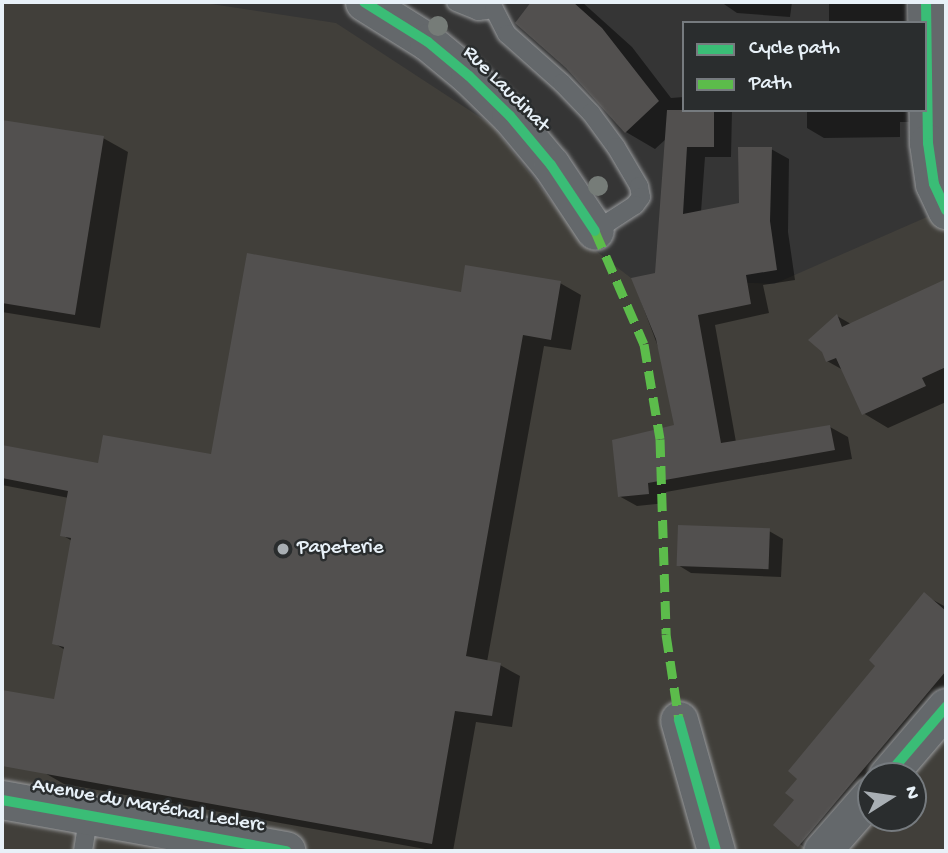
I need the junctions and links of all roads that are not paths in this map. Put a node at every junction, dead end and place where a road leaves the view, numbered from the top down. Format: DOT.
graph roads {
  1 [pos="364,2"];
  2 [pos="456,2"];
  3 [pos="926,2"];
  4 [pos="497,5"];
  5 [pos="926,21"];
  6 [pos="927,72"];
  7 [pos="946,210"];
  8 [pos="594,231"];
  9 [pos="946,707"];
  10 [pos="678,720"];
  11 [pos="899,762"];
  12 [pos="2,800"];
  13 [pos="857,810"];
  14 [pos="86,833"];
  15 [pos="286,851"];
  16 [pos="716,851"];
  17 [pos="822,851"];
  1 -- 8 [label="street, Rue Laudinat"];
  2 -- 4 [label="lane"];
  3 -- 5 [label="street"];
  4 -- 8 [label="lane"];
  6 -- 7 [label="street"];
  9 -- 11 [label="street"];
  10 -- 16 [label="street"];
  12 -- 14 [label="street, Avenue du Maréchal Leclerc"];
  13 -- 17 [label="street"];
  14 -- 15 [label="street, Avenue du Maréchal Leclerc"];
}
